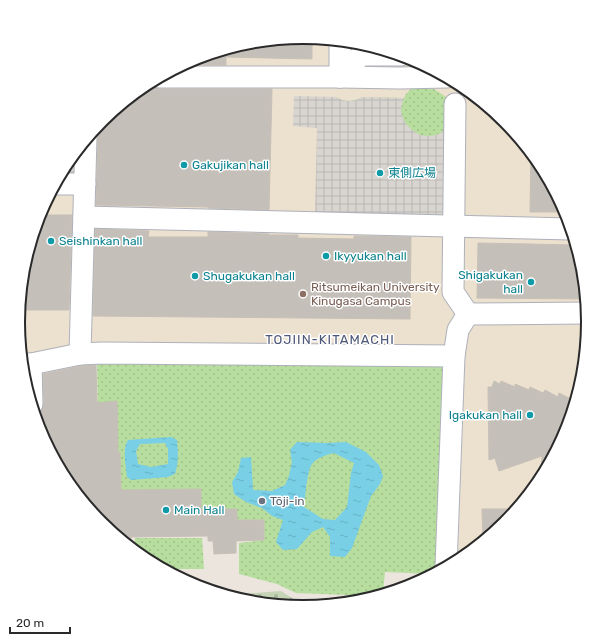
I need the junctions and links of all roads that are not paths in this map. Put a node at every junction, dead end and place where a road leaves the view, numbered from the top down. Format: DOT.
graph roads {
  1 [pos="340,46"];
  2 [pos="367,51"];
  3 [pos="171,77"];
  4 [pos="340,77"];
  5 [pos="435,77"];
  6 [pos="455,104"];
  7 [pos="86,148"];
  8 [pos="61,184"];
  9 [pos="85,184"];
  10 [pos="84,217"];
  11 [pos="454,226"];
  12 [pos="565,229"];
  13 [pos="581,313"];
  14 [pos="468,314"];
  15 [pos="80,354"];
  16 [pos="454,356"];
  17 [pos="27,364"];
  18 [pos="446,559"];
  1 -- 4 [label="street"];
  2 -- 4 [label="street"];
  3 -- 4 [label="street"];
  4 -- 5 [label="street"];
  6 -- 11 [label="street"];
  7 -- 9 [label="street"];
  8 -- 9 [label="street"];
  9 -- 10 [label="street"];
  10 -- 11 [label="street"];
  10 -- 15 [label="street"];
  11 -- 12 [label="street"];
  11 -- 14 [label="street"];
  13 -- 14 [label="street"];
  14 -- 16 [label="street"];
  15 -- 16 [label="street"];
  15 -- 17 [label="street"];
  16 -- 18 [label="street"];
}
